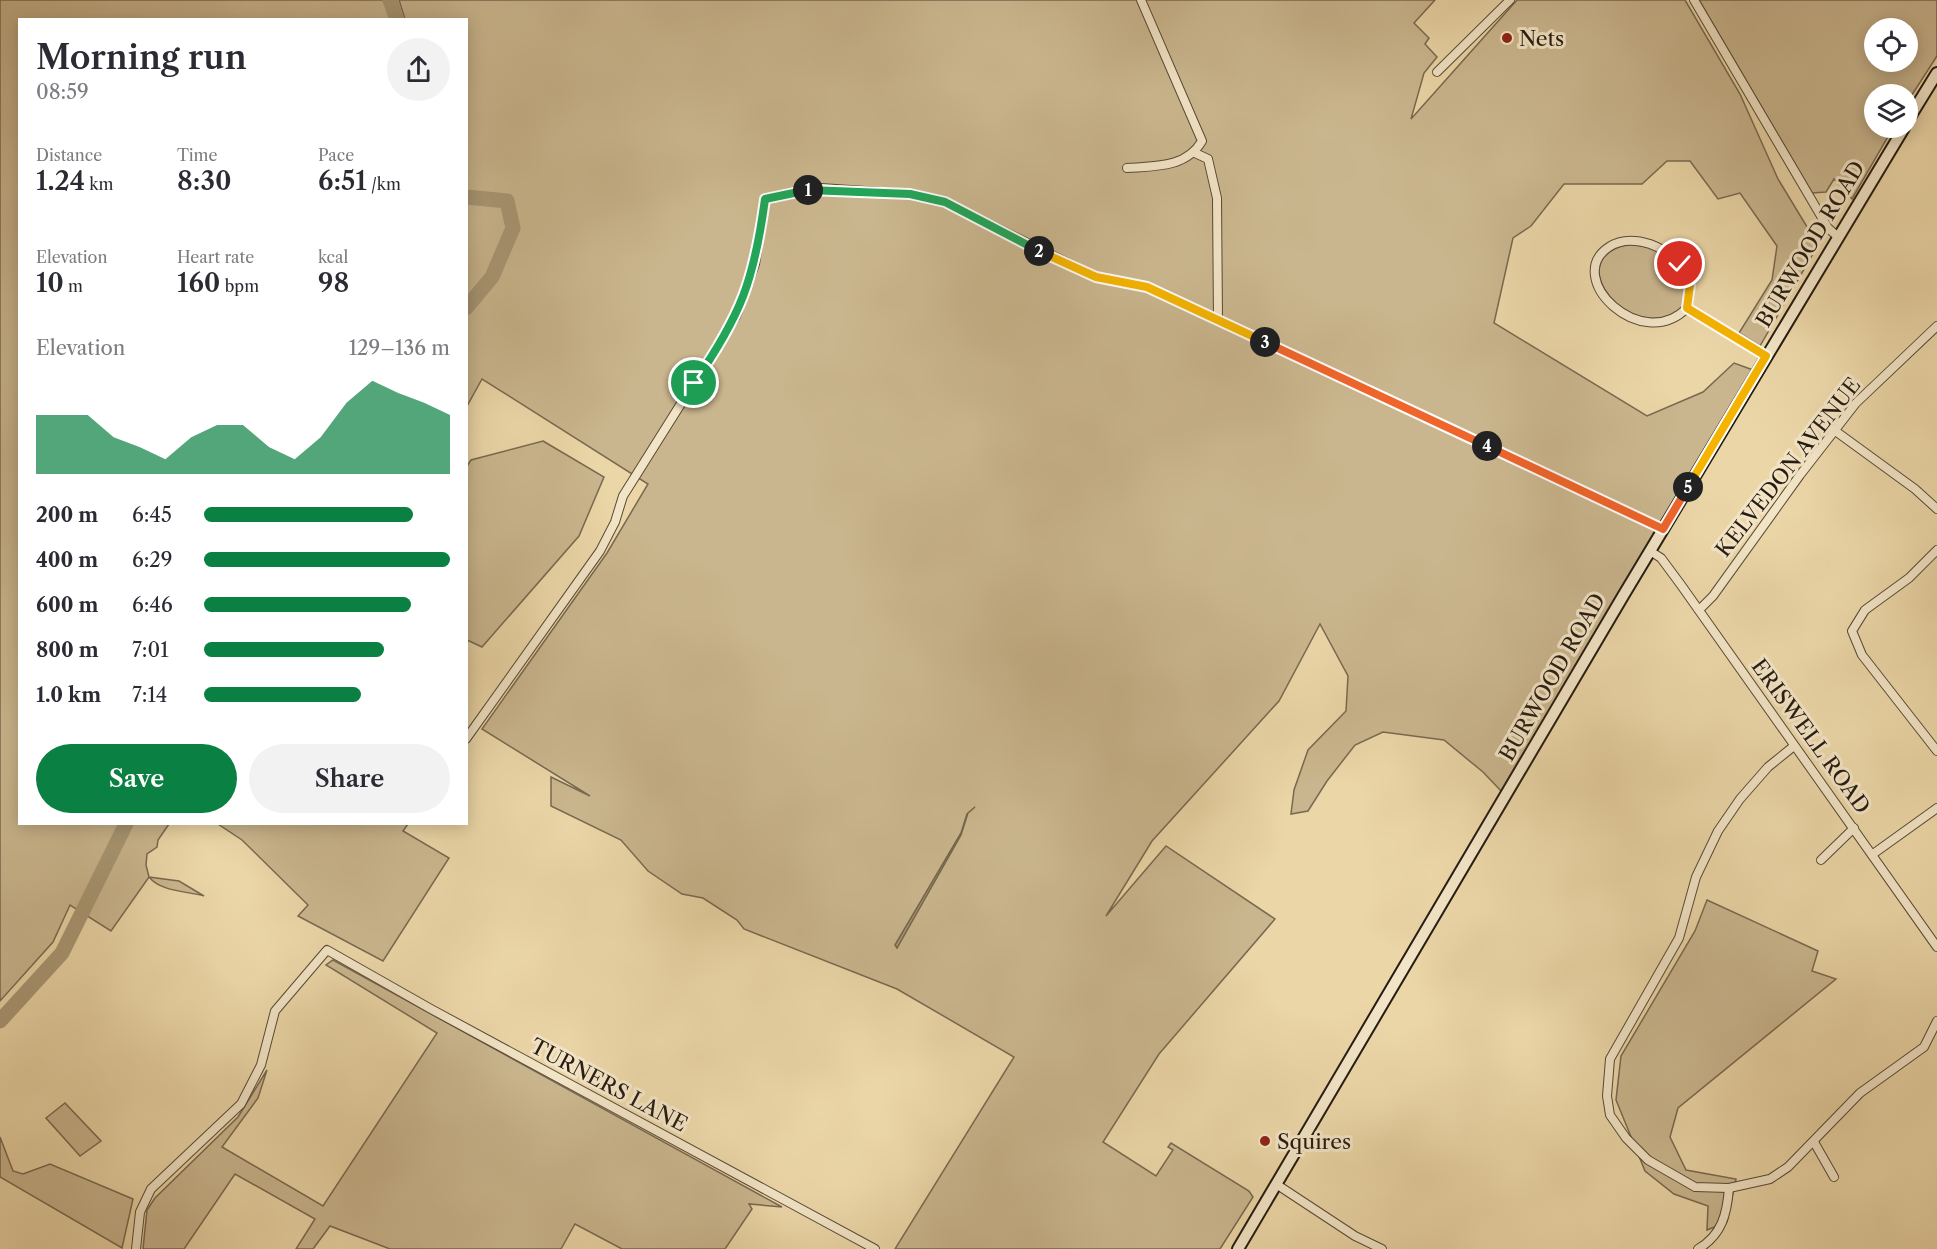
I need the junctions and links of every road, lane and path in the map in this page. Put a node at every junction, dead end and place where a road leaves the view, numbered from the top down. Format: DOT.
graph roads {
  1 [pos="1141,0"];
  2 [pos="1510,0"];
  3 [pos="1694,0"];
  4 [pos="1437,72"];
  5 [pos="1937,73"];
  6 [pos="1918,104"];
  7 [pos="1898,138"];
  8 [pos="1202,141"];
  9 [pos="1195,153"];
  10 [pos="1208,159"];
  11 [pos="1127,168"];
  12 [pos="1837,236"];
  13 [pos="1687,308"];
  14 [pos="1218,320"];
  15 [pos="1937,326"];
  16 [pos="1766,356"];
  17 [pos="1834,430"];
  18 [pos="1937,509"];
  19 [pos="1663,529"];
  20 [pos="1937,550"];
  21 [pos="1650,551"];
  22 [pos="1699,610"];
  23 [pos="468,737"];
  24 [pos="1794,746"];
  25 [pos="1937,751"];
  26 [pos="1937,808"];
  27 [pos="1854,828"];
  28 [pos="1873,854"];
  29 [pos="1821,860"];
  30 [pos="1937,947"];
  31 [pos="1937,1021"];
  32 [pos="1814,1142"];
  33 [pos="1834,1178"];
  34 [pos="1276,1184"];
  35 [pos="1729,1188"];
  36 [pos="135,1249"];
  37 [pos="875,1249"];
  38 [pos="1238,1249"];
  39 [pos="1382,1249"];
  40 [pos="1698,1249"];
  1 -- 8 [label="street"];
  2 -- 4 [label="street"];
  3 -- 12 [label="street"];
  5 -- 6 [label="street"];
  7 -- 12 [label="street, BURWOOD ROAD"];
  8 -- 9 [label="street"];
  8 -- 10 [label="street"];
  9 -- 10 [label="street"];
  9 -- 11 [label="street"];
  10 -- 14 [label="street"];
  12 -- 16 [label="street, BURWOOD ROAD"];
  13 -- 13 [label="street"];
  13 -- 16 [label="street"];
  14 -- 19 [label="street"];
  14 -- 23 [label="street"];
  15 -- 17 [label="street, KELVEDON AVENUE"];
  16 -- 19 [label="street, BURWOOD ROAD"];
  17 -- 18 [label="street"];
  17 -- 22 [label="street, KELVEDON AVENUE"];
  19 -- 21 [label="street, BURWOOD ROAD"];
  20 -- 25 [label="street"];
  21 -- 22 [label="street, ERISWELL ROAD"];
  21 -- 34 [label="street, BURWOOD ROAD"];
  22 -- 24 [label="street, ERISWELL ROAD"];
  24 -- 27 [label="street, ERISWELL ROAD"];
  24 -- 35 [label="street"];
  26 -- 28 [label="street"];
  27 -- 28 [label="street, ERISWELL ROAD"];
  27 -- 29 [label="street"];
  28 -- 30 [label="street, ERISWELL ROAD"];
  31 -- 32 [label="street"];
  32 -- 33 [label="street"];
  32 -- 35 [label="street"];
  34 -- 38 [label="street, BURWOOD ROAD"];
  34 -- 39 [label="street"];
  35 -- 40 [label="street"];
  36 -- 37 [label="street, TURNERS LANE"];
}
